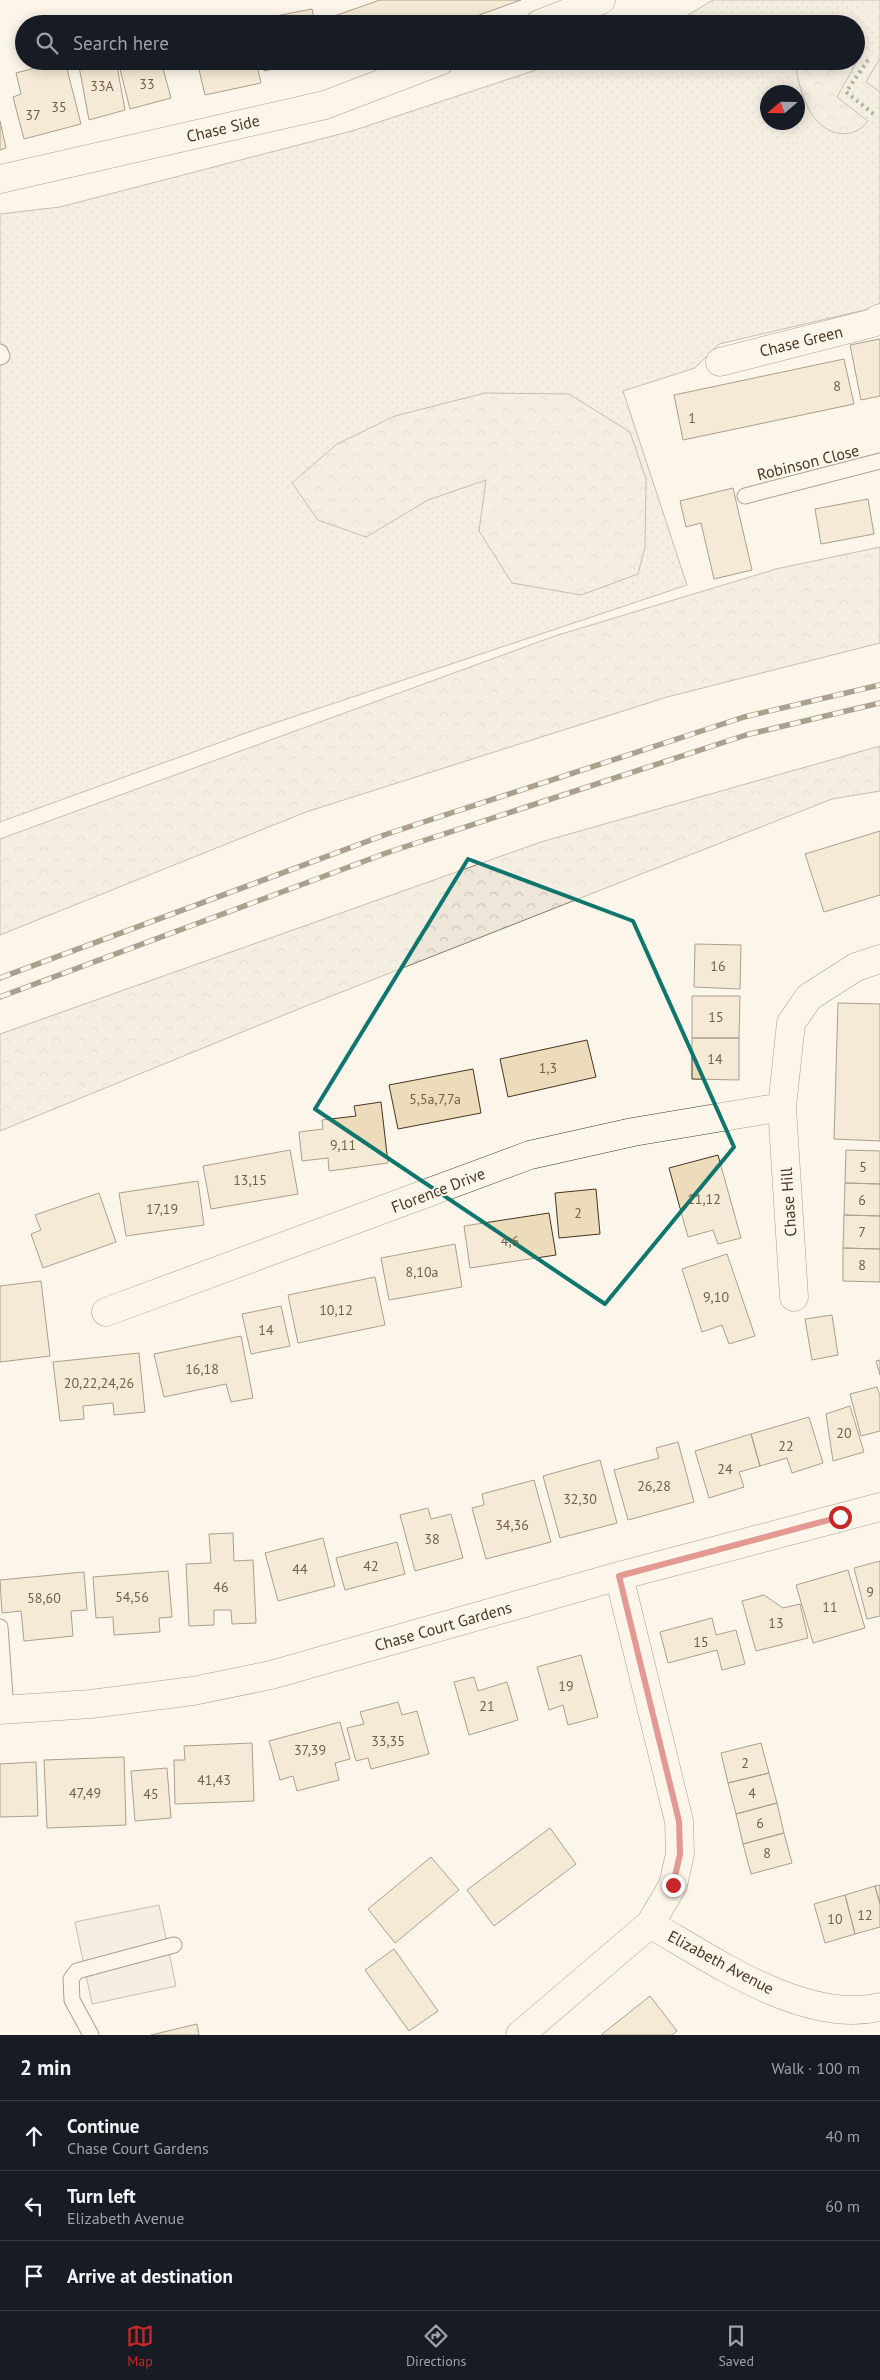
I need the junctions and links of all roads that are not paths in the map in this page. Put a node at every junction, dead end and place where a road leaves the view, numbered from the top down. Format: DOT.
graph roads {
  1 [pos="601,0"];
  2 [pos="562,15"];
  3 [pos="416,70"];
  4 [pos="0,179"];
  5 [pos="880,318"];
  6 [pos="0,352"];
  7 [pos="0,357"];
  8 [pos="720,362"];
  9 [pos="880,461"];
  10 [pos="745,496"];
  11 [pos="880,959"];
  12 [pos="782,1107"];
  13 [pos="794,1297"];
  14 [pos="106,1312"];
  15 [pos="880,1507"];
  16 [pos="619,1576"];
  17 [pos="0,1627"];
  18 [pos="3,1710"];
  19 [pos="650,1924"];
  20 [pos="174,1944"];
  21 [pos="880,2007"];
  22 [pos="90,2035"];
  23 [pos="520,2035"];
  1 -- 2 [label="street"];
  3 -- 4 [label="street, Chase Side"];
  5 -- 8 [label="street, Chase Green"];
  6 -- 7 [label="lane"];
  9 -- 10 [label="lane, Robinson Close"];
  11 -- 12 [label="street, Chase Hill"];
  12 -- 13 [label="street, Chase Hill"];
  12 -- 14 [label="street, Florence Drive"];
  15 -- 16 [label="street, Chase Court Gardens"];
  16 -- 18 [label="street, Chase Court Gardens"];
  16 -- 19 [label="street, Elizabeth Avenue"];
  17 -- 18 [label="lane"];
  19 -- 21 [label="street, Elizabeth Avenue"];
  19 -- 23 [label="street, Elizabeth Avenue"];
  20 -- 22 [label="lane"];
}
